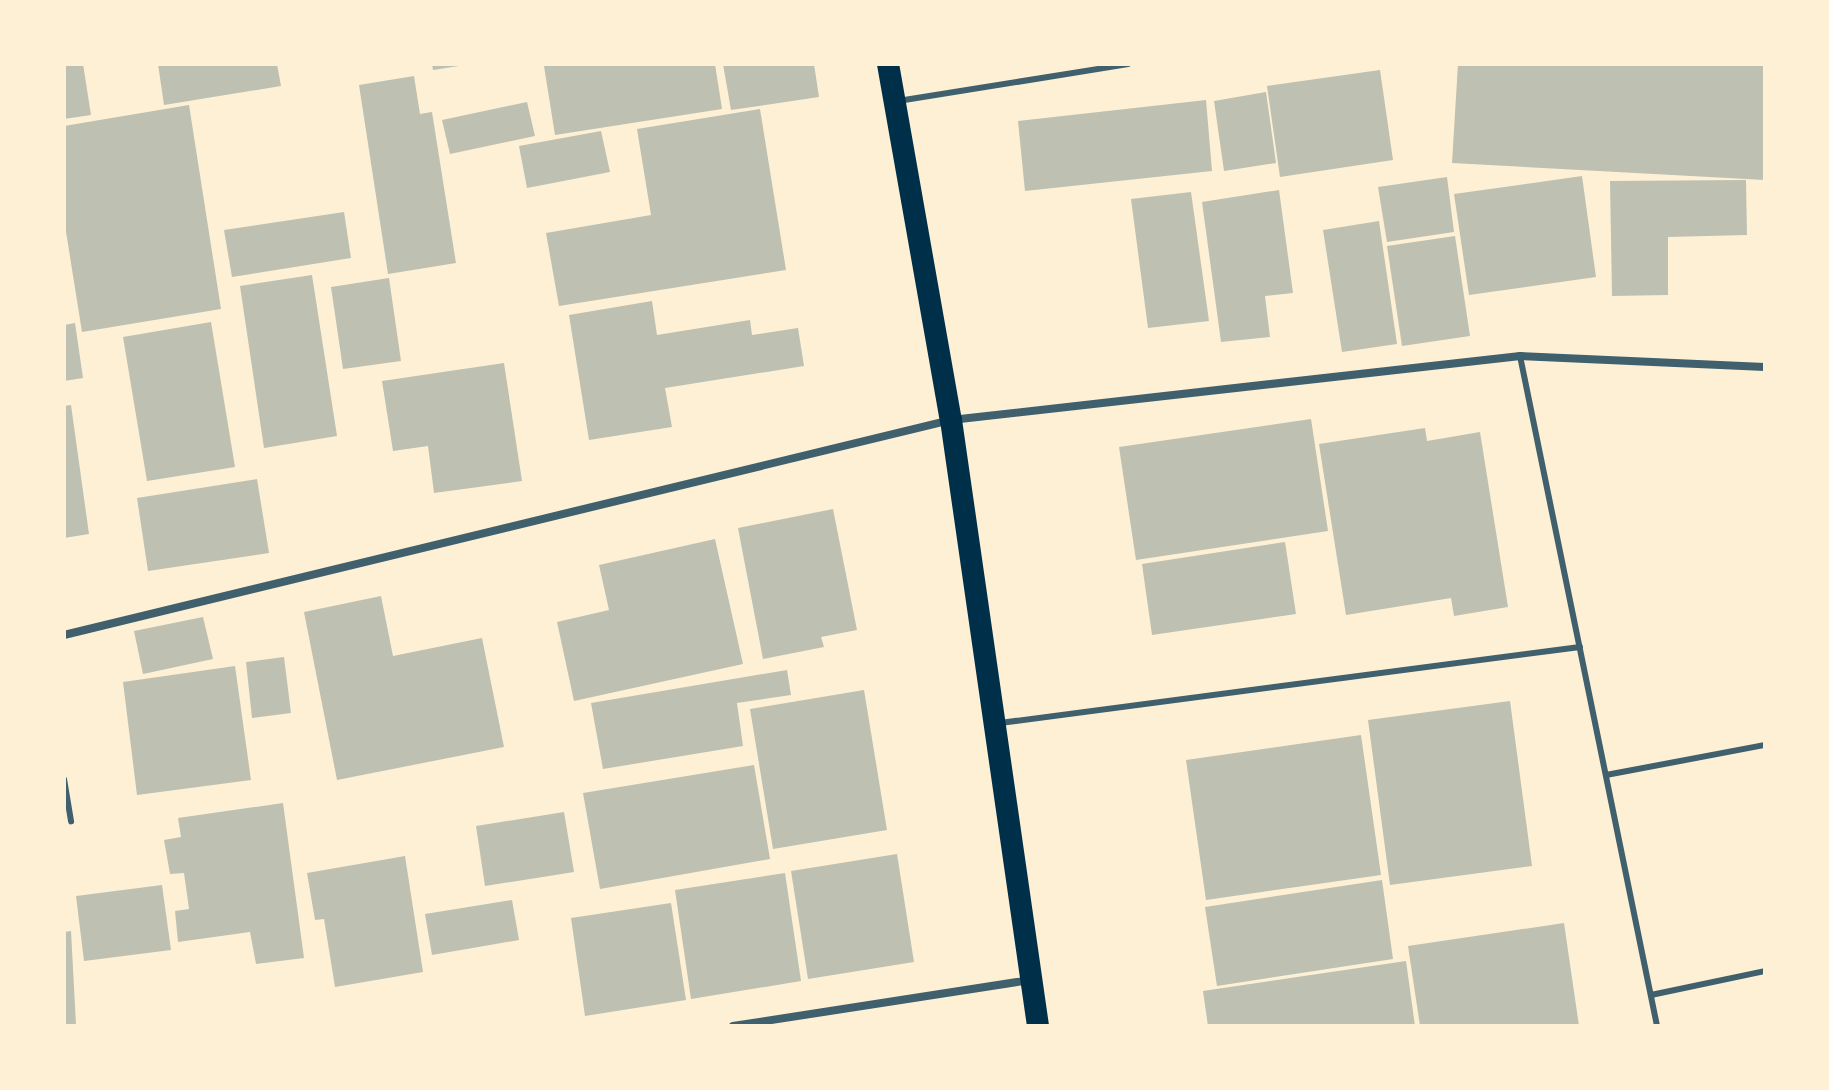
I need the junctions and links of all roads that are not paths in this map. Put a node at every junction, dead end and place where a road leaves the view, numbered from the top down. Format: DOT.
graph roads {
  1 [pos="888,64"];
  2 [pos="1128,64"];
  3 [pos="895,101"];
  4 [pos="1520,356"];
  5 [pos="1765,367"];
  6 [pos="951,420"];
  7 [pos="64,635"];
  8 [pos="1580,647"];
  9 [pos="996,724"];
  10 [pos="1765,745"];
  11 [pos="1606,775"];
  12 [pos="64,779"];
  13 [pos="71,821"];
  14 [pos="1765,971"];
  15 [pos="1031,979"];
  16 [pos="1651,995"];
  17 [pos="733,1026"];
  18 [pos="1038,1026"];
  19 [pos="1657,1026"];
  1 -- 3 [label="highway"];
  2 -- 3 [label="lane"];
  3 -- 6 [label="highway"];
  4 -- 5 [label="street"];
  4 -- 6 [label="street"];
  4 -- 8 [label="lane"];
  6 -- 7 [label="street"];
  6 -- 9 [label="highway"];
  8 -- 9 [label="lane"];
  8 -- 11 [label="lane"];
  9 -- 15 [label="highway"];
  10 -- 11 [label="lane"];
  11 -- 16 [label="lane"];
  12 -- 13 [label="lane"];
  14 -- 16 [label="lane"];
  15 -- 17 [label="street"];
  15 -- 18 [label="highway"];
  16 -- 19 [label="lane"];
}
